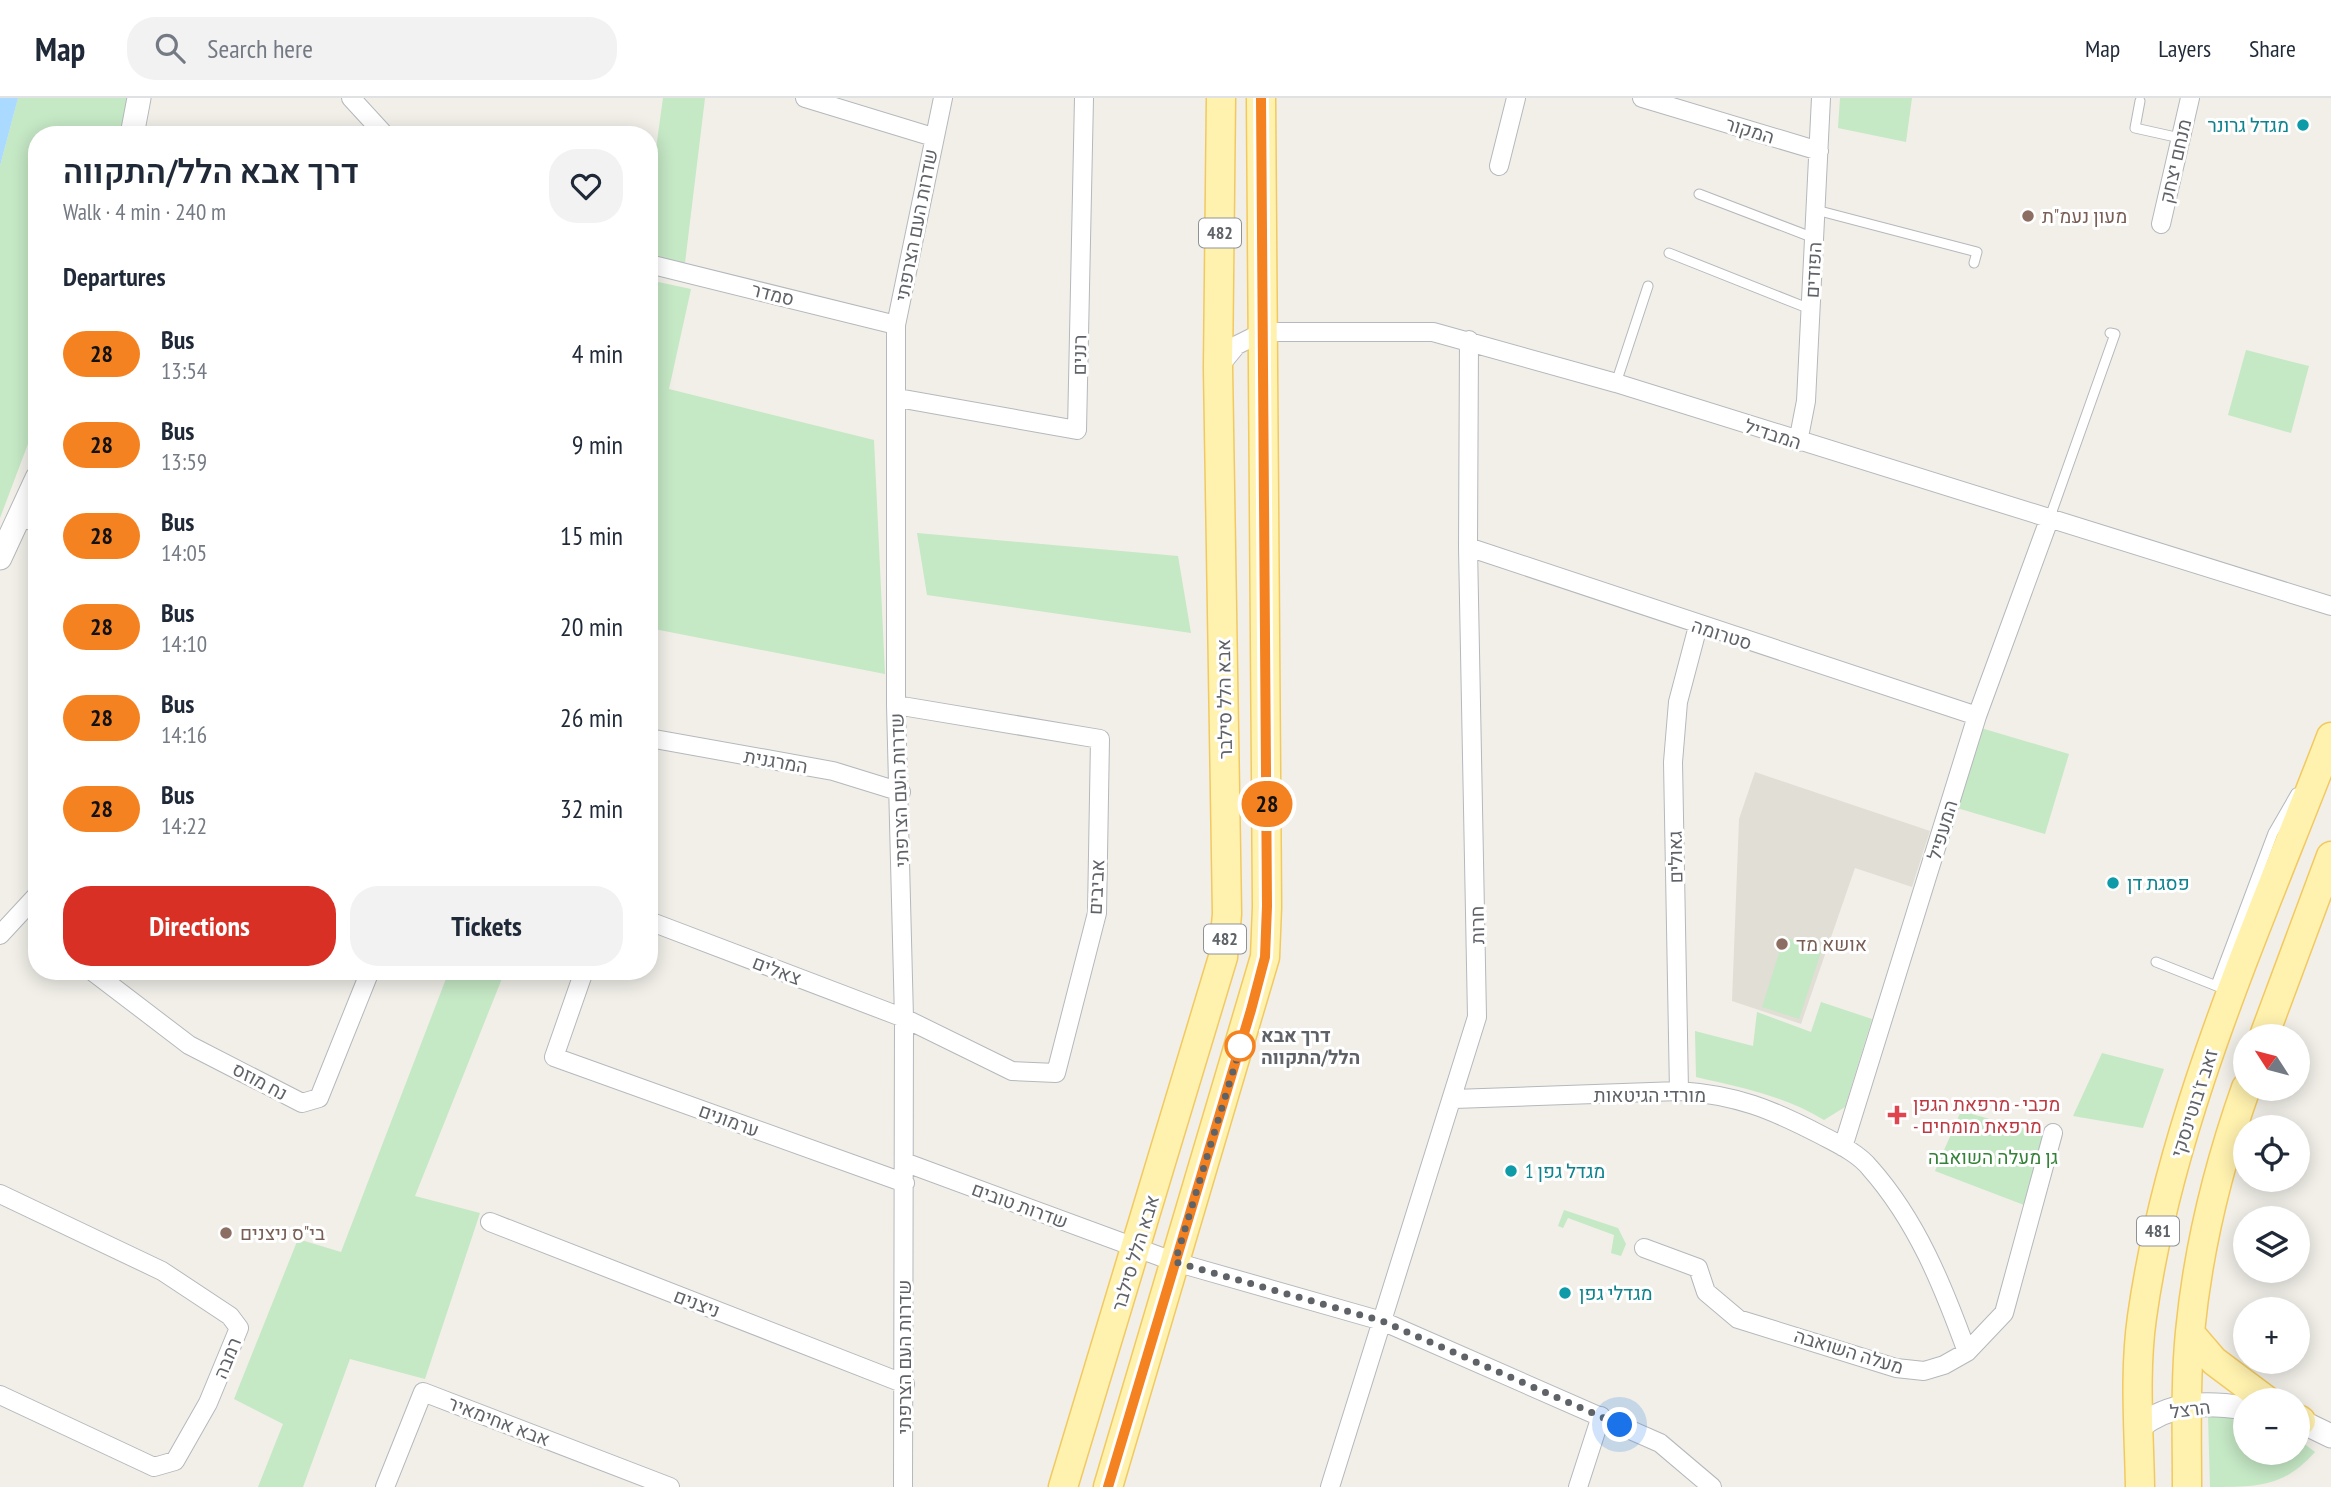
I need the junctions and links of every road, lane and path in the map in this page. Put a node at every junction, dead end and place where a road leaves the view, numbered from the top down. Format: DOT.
graph roads {
  1 [pos="139,98"];
  2 [pos="351,98"];
  3 [pos="804,98"];
  4 [pos="943,98"];
  5 [pos="1084,98"];
  6 [pos="1221,98"];
  7 [pos="1261,98"];
  8 [pos="1516,98"];
  9 [pos="1642,98"];
  10 [pos="1821,98"];
  11 [pos="2190,98"];
  12 [pos="2140,101"];
  13 [pos="134,126"];
  14 [pos="377,126"];
  15 [pos="933,137"];
  16 [pos="2180,138"];
  17 [pos="1819,150"];
  18 [pos="1499,166"];
  19 [pos="1699,194"];
  20 [pos="1816,209"];
  21 [pos="2161,224"];
  22 [pos="1814,238"];
  23 [pos="1668,254"];
  24 [pos="1974,263"];
  25 [pos="658,266"];
  26 [pos="1648,286"];
  27 [pos="1811,310"];
  28 [pos="896,325"];
  29 [pos="1263,332"];
  30 [pos="2109,333"];
  31 [pos="1469,340"];
  32 [pos="1219,368"];
  33 [pos="1616,383"];
  34 [pos="898,398"];
  35 [pos="1798,442"];
  36 [pos="2050,517"];
  37 [pos="28,524"];
  38 [pos="1468,547"];
  39 [pos="0,558"];
  40 [pos="2331,606"];
  41 [pos="1698,626"];
  42 [pos="896,705"];
  43 [pos="1976,716"];
  44 [pos="658,740"];
  45 [pos="2328,745"];
  46 [pos="901,792"];
  47 [pos="2328,874"];
  48 [pos="28,918"];
  49 [pos="658,924"];
  50 [pos="0,935"];
  51 [pos="2156,962"];
  52 [pos="104,980"];
  53 [pos="366,980"];
  54 [pos="581,980"];
  55 [pos="2223,992"];
  56 [pos="904,1018"];
  57 [pos="2269,1024"];
  58 [pos="2215,1041"];
  59 [pos="1679,1091"];
  60 [pos="1454,1099"];
  61 [pos="2233,1125"];
  62 [pos="2053,1133"];
  63 [pos="1843,1147"];
  64 [pos="904,1162"];
  65 [pos="905,1183"];
  66 [pos="0,1194"];
  67 [pos="490,1222"];
  68 [pos="1137,1247"];
  69 [pos="1644,1248"];
  70 [pos="1175,1262"];
  71 [pos="1382,1321"];
  72 [pos="2190,1334"];
  73 [pos="1967,1352"];
  74 [pos="905,1384"];
  75 [pos="2250,1388"];
  76 [pos="0,1395"];
  77 [pos="2188,1405"];
  78 [pos="2233,1407"];
  79 [pos="1601,1416"];
  80 [pos="2310,1426"];
  81 [pos="2138,1427"];
  82 [pos="2331,1436"];
  83 [pos="385,1487"];
  84 [pos="670,1487"];
  85 [pos="903,1487"];
  86 [pos="1063,1487"];
  87 [pos="1108,1487"];
  88 [pos="1330,1487"];
  89 [pos="1578,1487"];
  90 [pos="1712,1487"];
  91 [pos="2140,1487"];
  92 [pos="2186,1487"];
  1 -- 13 [label="street"];
  2 -- 14 [label="street"];
  3 -- 15 [label="street"];
  4 -- 15 [label="street, שדרות העם הצרפתי"];
  5 -- 34 [label="street, רננים"];
  6 -- 32 [label="main road, אבא הלל סילבר / 482"];
  7 -- 29 [label="main road, 482"];
  8 -- 18 [label="street"];
  9 -- 17 [label="street, המקור"];
  10 -- 17 [label="street, הפודים"];
  11 -- 16 [label="street, מנחם יצחק"];
  12 -- 16 [label="lane"];
  15 -- 28 [label="street, שדרות העם הצרפתי"];
  16 -- 21 [label="street, מנחם יצחק"];
  17 -- 20 [label="street, הפודים"];
  19 -- 22 [label="lane"];
  20 -- 22 [label="street, הפודים"];
  20 -- 24 [label="lane"];
  22 -- 27 [label="street, הפודים"];
  23 -- 27 [label="lane"];
  25 -- 28 [label="street, סמדר"];
  26 -- 33 [label="lane"];
  27 -- 35 [label="street, הפודים"];
  28 -- 34 [label="street, שדרות העם הצרפתי"];
  29 -- 31 [label="street, המבדיל"];
  29 -- 32 [label="street"];
  29 -- 70 [label="main road, 482"];
  30 -- 36 [label="lane"];
  31 -- 33 [label="street, המבדיל"];
  31 -- 38 [label="street, חרות"];
  32 -- 68 [label="main road, אבא הלל סילבר / 482"];
  33 -- 35 [label="street, המבדיל"];
  34 -- 42 [label="street, שדרות העם הצרפתי"];
  35 -- 36 [label="street, המבדיל"];
  36 -- 40 [label="street, המבדיל"];
  36 -- 43 [label="street, המעפיל"];
  37 -- 39 [label="street"];
  38 -- 41 [label="street, סטרומה"];
  38 -- 60 [label="street, חרות"];
  41 -- 43 [label="street, סטרומה"];
  41 -- 59 [label="street, גאולים"];
  42 -- 46 [label="street, שדרות העם הצרפתי"];
  42 -- 56 [label="street, אביבים"];
  43 -- 63 [label="street, המעפיל"];
  44 -- 46 [label="street, המרגנית"];
  45 -- 55 [label="main road, זאב ז'בוטינסקי / 481"];
  46 -- 56 [label="street, שדרות העם הצרפתי"];
  47 -- 57 [label="main road"];
  48 -- 50 [label="street"];
  49 -- 56 [label="street, צאלים"];
  51 -- 55 [label="lane"];
  52 -- 53 [label="street, נח מוזס"];
  54 -- 65 [label="street, ערמונים"];
  55 -- 58 [label="main road, זאב ז'בוטינסקי / 481"];
  56 -- 64 [label="street, שדרות העם הצרפתי"];
  58 -- 61 [label="main road"];
  58 -- 81 [label="main road, זאב ז'בוטינסקי / 481"];
  59 -- 60 [label="street, מורדי הגיטאות"];
  59 -- 63 [label="street, מורדי הגיטאות"];
  60 -- 71 [label="street, חרות"];
  61 -- 72 [label="main road, 481"];
  62 -- 73 [label="street, מעלה השואבה"];
  63 -- 73 [label="street, מורדי הגיטאות"];
  64 -- 65 [label="street, שדרות העם הצרפתי"];
  64 -- 68 [label="street, שדרות טובים"];
  65 -- 74 [label="street, שדרות העם הצרפתי"];
  66 -- 76 [label="street, רמבה"];
  67 -- 74 [label="street, ניצנים"];
  68 -- 70 [label="street, שדרות טובים"];
  68 -- 86 [label="main road, אבא הלל סילבר / 482"];
  69 -- 73 [label="street, מעלה השואבה"];
  70 -- 71 [label="street, שדרות טובים"];
  70 -- 87 [label="main road, 482"];
  71 -- 79 [label="street, שדרות טובים"];
  71 -- 88 [label="street, חרות"];
  72 -- 75 [label="main road"];
  72 -- 77 [label="main road, 481"];
  74 -- 85 [label="street, שדרות העם הצרפתי"];
  77 -- 78 [label="street, הרצל"];
  77 -- 81 [label="street, הרצל"];
  77 -- 92 [label="main road, 481"];
  79 -- 89 [label="street"];
  79 -- 90 [label="street, שדרות טובים"];
  80 -- 82 [label="street"];
  81 -- 91 [label="main road, זאב ז'בוטינסקי / 481"];
  83 -- 84 [label="street, אבא אחימאיר"];
}
